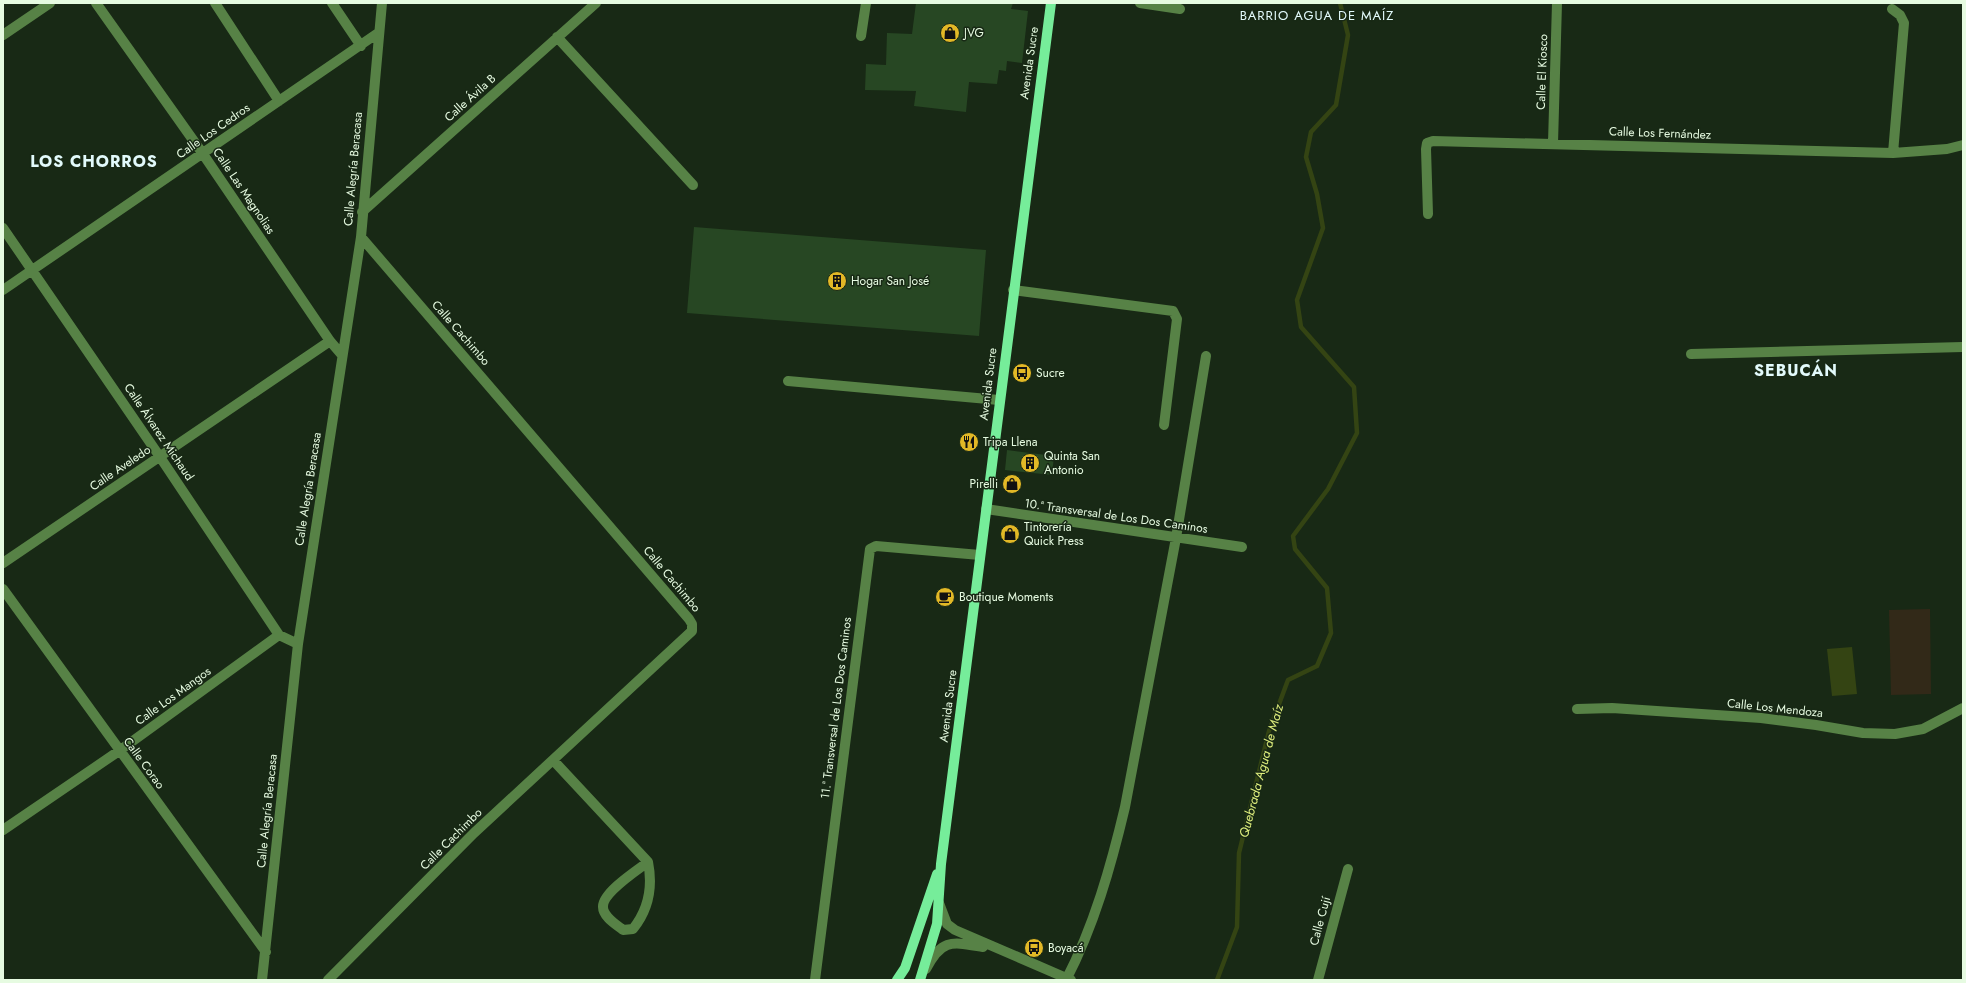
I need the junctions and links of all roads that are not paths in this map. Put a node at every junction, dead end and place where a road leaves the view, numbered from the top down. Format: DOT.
graph roads {
  1 [pos="50,3"];
  2 [pos="96,3"];
  3 [pos="216,3"];
  4 [pos="332,3"];
  5 [pos="382,3"];
  6 [pos="596,3"];
  7 [pos="866,3"];
  8 [pos="1051,3"];
  9 [pos="1140,3"];
  10 [pos="1557,3"];
  11 [pos="1180,9"];
  12 [pos="1892,9"];
  13 [pos="378,33"];
  14 [pos="3,35"];
  15 [pos="861,36"];
  16 [pos="557,37"];
  17 [pos="361,46"];
  18 [pos="279,101"];
  19 [pos="1553,142"];
  20 [pos="1963,145"];
  21 [pos="1893,152"];
  22 [pos="203,154"];
  23 [pos="693,185"];
  24 [pos="362,212"];
  25 [pos="1428,214"];
  26 [pos="3,228"];
  27 [pos="361,237"];
  28 [pos="32,270"];
  29 [pos="3,290"];
  30 [pos="1013,290"];
  31 [pos="330,341"];
  32 [pos="1963,347"];
  33 [pos="1690,354"];
  34 [pos="342,355"];
  35 [pos="1206,356"];
  36 [pos="788,381"];
  37 [pos="999,400"];
  38 [pos="1164,425"];
  39 [pos="160,456"];
  40 [pos="986,509"];
  41 [pos="1176,538"];
  42 [pos="1242,547"];
  43 [pos="980,555"];
  44 [pos="3,563"];
  45 [pos="3,589"];
  46 [pos="279,635"];
  47 [pos="298,644"];
  48 [pos="1963,708"];
  49 [pos="1578,709"];
  50 [pos="119,751"];
  51 [pos="553,760"];
  52 [pos="3,830"];
  53 [pos="648,862"];
  54 [pos="941,864"];
  55 [pos="1348,869"];
  56 [pos="939,904"];
  57 [pos="999,950"];
  58 [pos="266,952"];
  59 [pos="1068,979"];
  60 [pos="262,980"];
  61 [pos="328,980"];
  62 [pos="815,980"];
  63 [pos="897,980"];
  64 [pos="920,980"];
  65 [pos="1318,980"];
  1 -- 14 [label="street"];
  2 -- 22 [label="street, Calle Las Magnolias"];
  3 -- 18 [label="street"];
  4 -- 17 [label="street"];
  5 -- 13 [label="street, Calle Alegría Beracasa"];
  6 -- 16 [label="street, Calle Ávila B"];
  7 -- 15 [label="street"];
  8 -- 30 [label="main road, Avenida Sucre"];
  9 -- 11 [label="street"];
  10 -- 19 [label="street, Calle El Kiosco"];
  12 -- 21 [label="street"];
  13 -- 17 [label="street, Calle Los Cedros"];
  13 -- 24 [label="street, Calle Alegría Beracasa"];
  16 -- 23 [label="street"];
  16 -- 24 [label="street, Calle Ávila B"];
  17 -- 18 [label="street, Calle Los Cedros"];
  18 -- 22 [label="street, Calle Los Cedros"];
  19 -- 21 [label="street, Calle Los Fernández"];
  19 -- 25 [label="street, Calle Los Fernández"];
  20 -- 21 [label="street, Calle Los Fernández"];
  22 -- 28 [label="street, Calle Los Cedros"];
  22 -- 31 [label="street, Calle Las Magnolias"];
  24 -- 27 [label="street, Calle Alegría Beracasa"];
  26 -- 28 [label="street, Calle Álvarez Michaud"];
  27 -- 34 [label="street, Calle Alegría Beracasa"];
  27 -- 51 [label="street, Calle Cachimbo"];
  28 -- 29 [label="street, Calle Los Cedros"];
  28 -- 39 [label="street, Calle Álvarez Michaud"];
  30 -- 37 [label="main road, Avenida Sucre"];
  30 -- 38 [label="street"];
  31 -- 34 [label="street, Calle Las Magnolias"];
  31 -- 39 [label="street, Calle Aveledo"];
  32 -- 33 [label="street"];
  34 -- 47 [label="street, Calle Alegría Beracasa"];
  35 -- 41 [label="street"];
  36 -- 37 [label="street"];
  37 -- 40 [label="main road, Avenida Sucre"];
  39 -- 44 [label="street, Calle Aveledo"];
  39 -- 46 [label="street, Calle Álvarez Michaud"];
  40 -- 41 [label="street, 10.ª Transversal de Los Dos Caminos"];
  40 -- 43 [label="main road, Avenida Sucre"];
  41 -- 42 [label="street, 10.ª Transversal de Los Dos Caminos"];
  41 -- 59 [label="street"];
  43 -- 54 [label="main road, Avenida Sucre"];
  43 -- 62 [label="street, 11.ª Transversal de Los Dos Caminos"];
  45 -- 50 [label="street, Calle Corao"];
  46 -- 47 [label="street"];
  46 -- 50 [label="street, Calle Los Mangos"];
  47 -- 58 [label="street, Calle Alegría Beracasa"];
  48 -- 49 [label="street, Calle Los Mendoza"];
  50 -- 52 [label="street, Calle Los Mangos"];
  50 -- 58 [label="street, Calle Corao"];
  51 -- 53 [label="street"];
  51 -- 61 [label="street, Calle Cachimbo"];
  53 -- 53 [label="street"];
  54 -- 56 [label="main road, Avenida Sucre"];
  54 -- 63 [label="main road, Avenida Sucre"];
  55 -- 65 [label="street, Calle Cují"];
  56 -- 57 [label="street"];
  56 -- 64 [label="main road, Avenida Sucre"];
  57 -- 59 [label="street"];
  57 -- 64 [label="street"];
  58 -- 60 [label="street, Calle Alegría Beracasa"];
}
